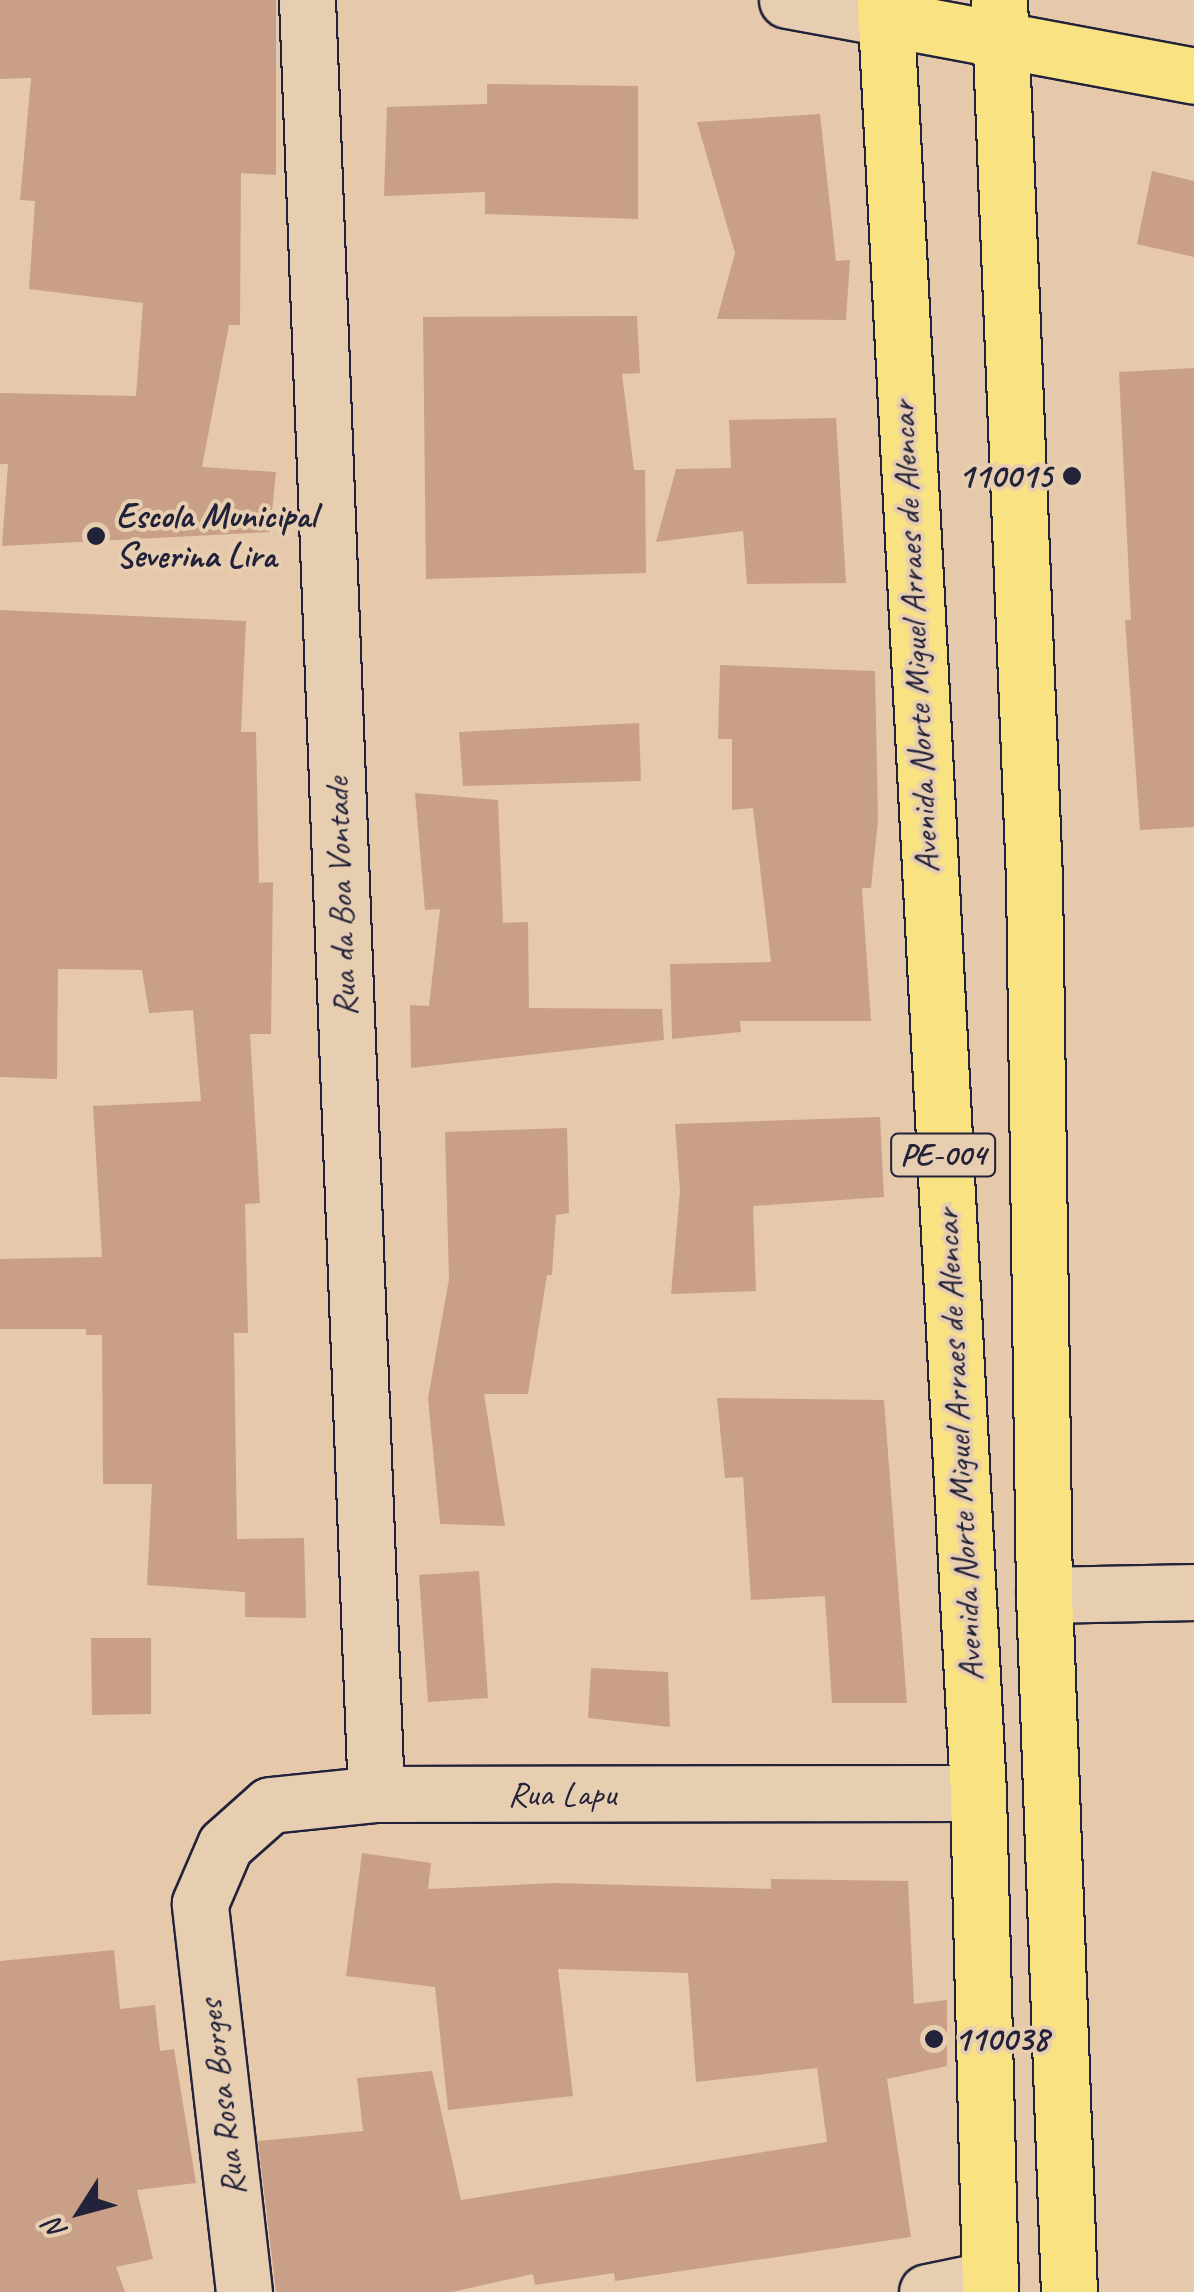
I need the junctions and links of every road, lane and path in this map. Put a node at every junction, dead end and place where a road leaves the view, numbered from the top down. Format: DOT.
graph roads {
  1 [pos="307,0"];
  2 [pos="787,0"];
  3 [pos="885,9"];
  4 [pos="999,21"];
  5 [pos="1194,76"];
  6 [pos="1194,1592"];
  7 [pos="1044,1595"];
  8 [pos="978,1793"];
  9 [pos="376,1794"];
  10 [pos="200,1903"];
  11 [pos="990,2286"];
  12 [pos="244,2292"];
  13 [pos="927,2292"];
  14 [pos="1069,2292"];
  1 -- 9 [label="street, Rua da Boa Vontade"];
  2 -- 3 [label="street"];
  3 -- 4 [label="main road"];
  3 -- 8 [label="main road, Avenida Norte Miguel Arraes de Alencar / PE-004"];
  4 -- 5 [label="main road"];
  4 -- 7 [label="main road, PE-004"];
  6 -- 7 [label="street"];
  7 -- 14 [label="main road, PE-004"];
  8 -- 9 [label="street, Rua Lapu"];
  8 -- 11 [label="main road, Avenida Norte Miguel Arraes de Alencar / PE-004"];
  9 -- 10 [label="street, Rua Lapu"];
  10 -- 12 [label="street, Rua Rosa Borges"];
  11 -- 13 [label="street"];
}
